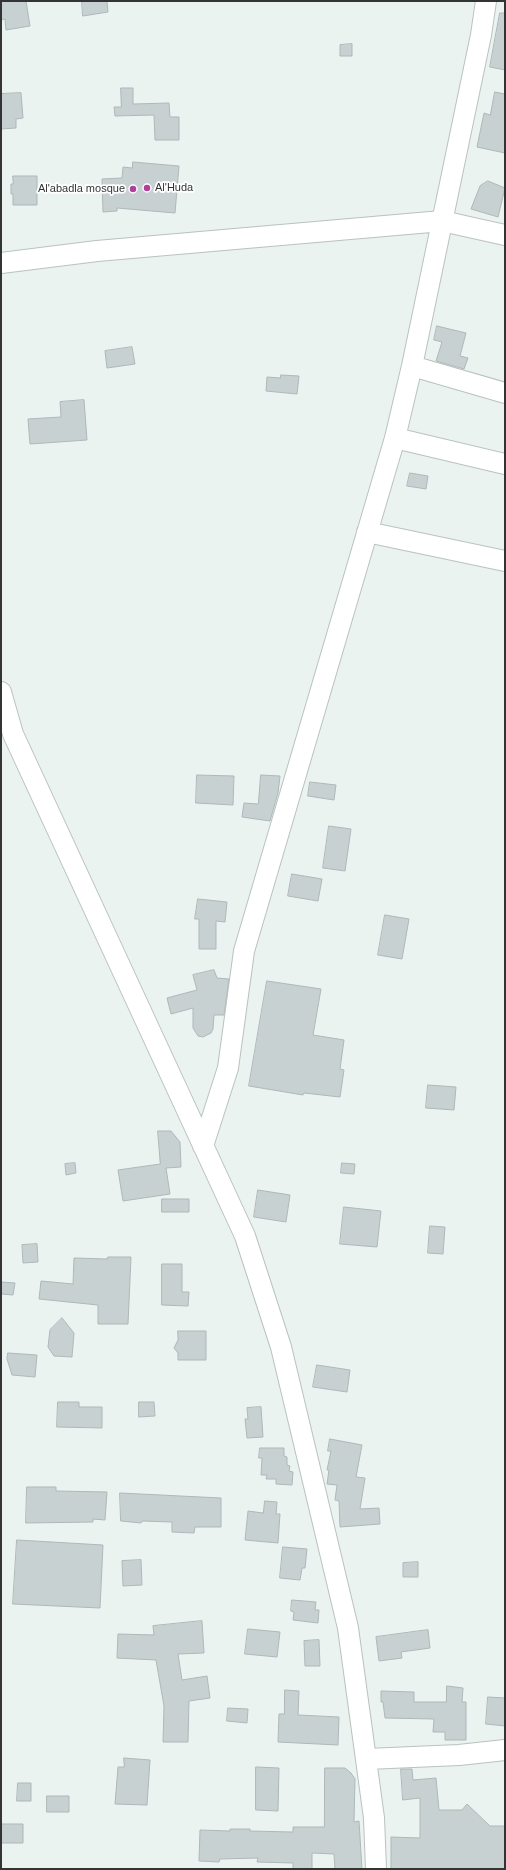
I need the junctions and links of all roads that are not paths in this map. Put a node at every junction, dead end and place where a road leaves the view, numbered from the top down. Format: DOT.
graph roads {
  1 [pos="486,1"];
  2 [pos="442,221"];
  3 [pos="505,235"];
  4 [pos="1,263"];
  5 [pos="412,366"];
  6 [pos="505,393"];
  7 [pos="395,438"];
  8 [pos="505,464"];
  9 [pos="367,532"];
  10 [pos="505,561"];
  11 [pos="1,692"];
  12 [pos="203,1146"];
  13 [pos="505,1750"];
  14 [pos="367,1759"];
  15 [pos="376,1869"];
  1 -- 2 [label="street"];
  2 -- 3 [label="street"];
  2 -- 4 [label="street"];
  2 -- 5 [label="street"];
  5 -- 6 [label="street"];
  5 -- 7 [label="street"];
  7 -- 8 [label="street"];
  7 -- 9 [label="street"];
  9 -- 10 [label="street"];
  9 -- 12 [label="street"];
  11 -- 12 [label="street"];
  12 -- 14 [label="street"];
  13 -- 14 [label="street"];
  14 -- 15 [label="street"];
}
